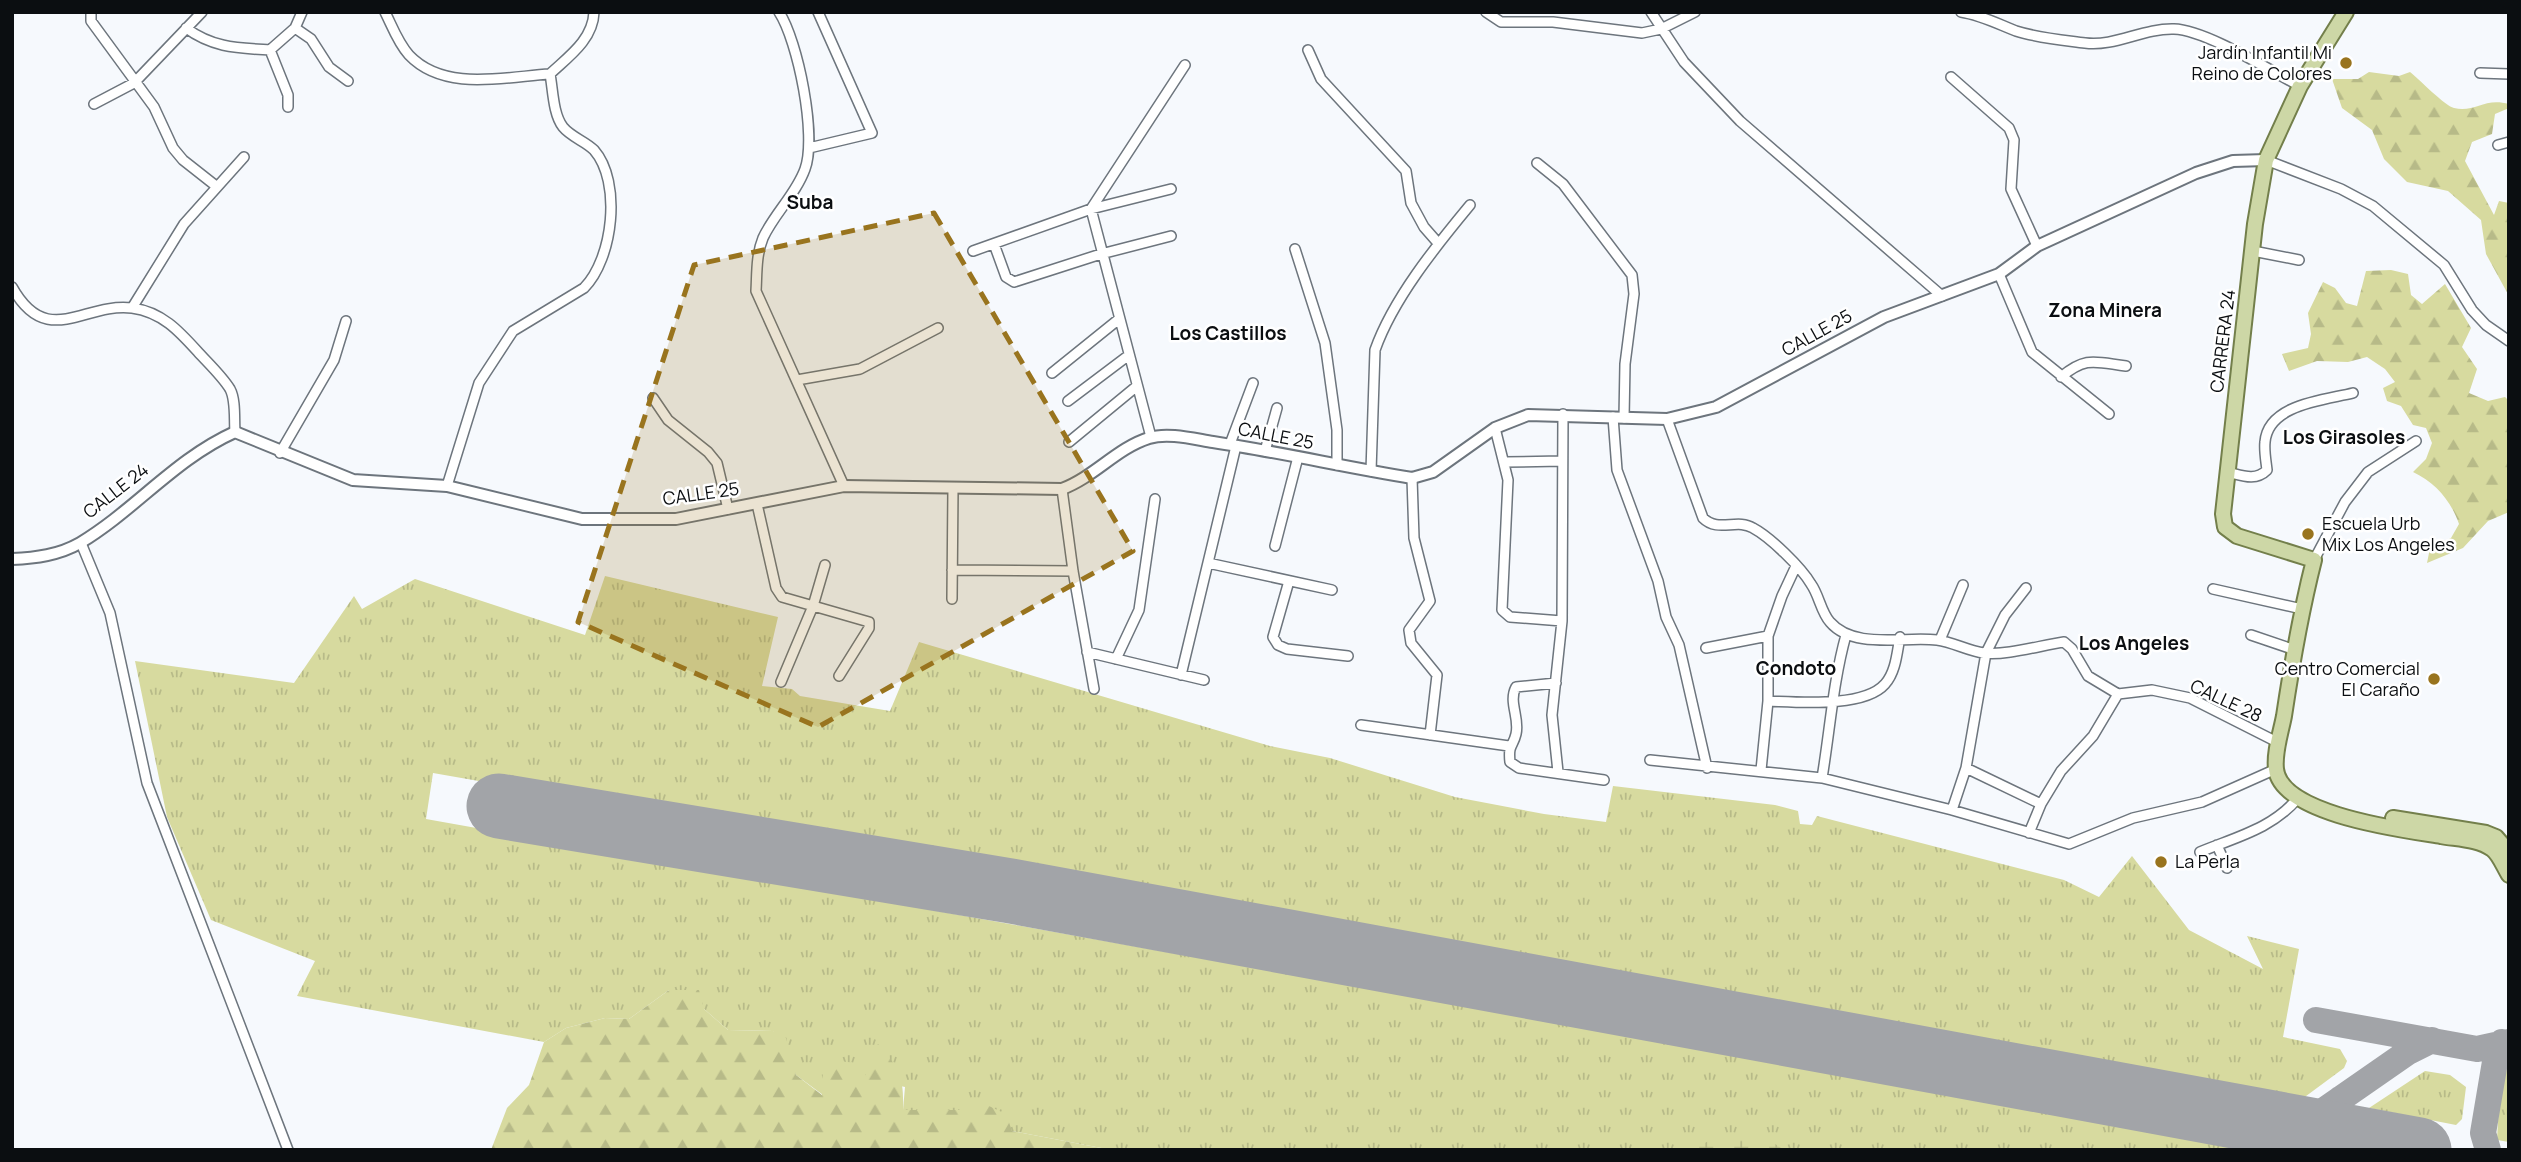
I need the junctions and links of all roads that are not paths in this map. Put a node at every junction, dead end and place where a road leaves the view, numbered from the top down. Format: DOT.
graph roads {
  1 [pos="91,12"];
  2 [pos="202,12"];
  3 [pos="302,12"];
  4 [pos="385,12"];
  5 [pos="594,12"];
  6 [pos="779,12"];
  7 [pos="818,12"];
  8 [pos="1486,12"];
  9 [pos="1651,12"];
  10 [pos="1695,12"];
  11 [pos="1961,12"];
  12 [pos="2346,12"];
  13 [pos="186,28"];
  14 [pos="295,28"];
  15 [pos="1661,29"];
  16 [pos="270,50"];
  17 [pos="1308,50"];
  18 [pos="1185,65"];
  19 [pos="2480,73"];
  20 [pos="550,74"];
  21 [pos="2509,74"];
  22 [pos="1951,77"];
  23 [pos="348,80"];
  24 [pos="134,83"];
  25 [pos="2300,86"];
  26 [pos="94,104"];
  27 [pos="288,107"];
  28 [pos="2509,142"];
  29 [pos="2498,145"];
  30 [pos="809,148"];
  31 [pos="244,157"];
  32 [pos="2266,160"];
  33 [pos="1537,163"];
  34 [pos="216,186"];
  35 [pos="1171,189"];
  36 [pos="1470,205"];
  37 [pos="1091,209"];
  38 [pos="1171,236"];
  39 [pos="1438,243"];
  40 [pos="994,244"];
  41 [pos="2037,246"];
  42 [pos="1295,249"];
  43 [pos="973,251"];
  44 [pos="2253,251"];
  45 [pos="1101,254"];
  46 [pos="2299,260"];
  47 [pos="1998,274"];
  48 [pos="12,287"];
  49 [pos="1942,296"];
  50 [pos="132,308"];
  51 [pos="1119,319"];
  52 [pos="346,321"];
  53 [pos="938,328"];
  54 [pos="2509,341"];
  55 [pos="1129,355"];
  56 [pos="2126,366"];
  57 [pos="1052,373"];
  58 [pos="2061,377"];
  59 [pos="797,380"];
  60 [pos="1253,383"];
  61 [pos="1137,386"];
  62 [pos="2353,393"];
  63 [pos="653,398"];
  64 [pos="1068,401"];
  65 [pos="1277,408"];
  66 [pos="1563,414"];
  67 [pos="2109,414"];
  68 [pos="1618,417"];
  69 [pos="1667,419"];
  70 [pos="1495,428"];
  71 [pos="234,432"];
  72 [pos="1151,437"];
  73 [pos="2416,441"];
  74 [pos="1069,442"];
  75 [pos="1233,445"];
  76 [pos="1265,451"];
  77 [pos="280,453"];
  78 [pos="1298,457"];
  79 [pos="1562,461"];
  80 [pos="1505,462"];
  81 [pos="1337,465"];
  82 [pos="1371,471"];
  83 [pos="2227,472"];
  84 [pos="1412,478"];
  85 [pos="447,486"];
  86 [pos="844,486"];
  87 [pos="953,488"];
  88 [pos="1062,489"];
  89 [pos="1155,499"];
  90 [pos="757,504"];
  91 [pos="728,509"];
  92 [pos="80,543"];
  93 [pos="1275,546"];
  94 [pos="12,559"];
  95 [pos="2315,560"];
  96 [pos="1208,563"];
  97 [pos="825,565"];
  98 [pos="1796,566"];
  99 [pos="953,570"];
  100 [pos="1073,571"];
  101 [pos="1289,581"];
  102 [pos="1963,585"];
  103 [pos="2026,588"];
  104 [pos="2213,589"];
  105 [pos="1332,590"];
  106 [pos="952,599"];
  107 [pos="813,606"];
  108 [pos="2302,609"];
  109 [pos="1562,621"];
  110 [pos="1846,635"];
  111 [pos="2251,635"];
  112 [pos="1768,636"];
  113 [pos="1900,637"];
  114 [pos="1940,640"];
  115 [pos="1706,648"];
  116 [pos="2295,650"];
  117 [pos="1087,652"];
  118 [pos="1986,653"];
  119 [pos="1348,656"];
  120 [pos="1116,659"];
  121 [pos="1181,674"];
  122 [pos="839,676"];
  123 [pos="1204,680"];
  124 [pos="781,682"];
  125 [pos="1556,683"];
  126 [pos="1094,689"];
  127 [pos="2118,694"];
  128 [pos="1768,701"];
  129 [pos="1835,702"];
  130 [pos="1361,725"];
  131 [pos="1430,735"];
  132 [pos="2279,743"];
  133 [pos="1509,746"];
  134 [pos="1650,760"];
  135 [pos="1707,768"];
  136 [pos="1966,768"];
  137 [pos="1761,770"];
  138 [pos="1558,772"];
  139 [pos="2278,775"];
  140 [pos="1822,778"];
  141 [pos="1604,780"];
  142 [pos="2298,798"];
  143 [pos="2041,804"];
  144 [pos="1952,810"];
  145 [pos="2370,821"];
  146 [pos="2029,833"];
  147 [pos="2217,845"];
  148 [pos="2200,852"];
  149 [pos="2509,852"];
  150 [pos="2227,868"];
  151 [pos="2509,876"];
  152 [pos="288,1150"];
  1 -- 24 [label="street"];
  2 -- 13 [label="street"];
  3 -- 14 [label="street"];
  4 -- 20 [label="street"];
  5 -- 20 [label="street"];
  6 -- 30 [label="street"];
  7 -- 30 [label="street"];
  8 -- 15 [label="street"];
  9 -- 15 [label="street"];
  10 -- 15 [label="street"];
  11 -- 25 [label="street"];
  12 -- 25 [label="main road"];
  13 -- 16 [label="street"];
  13 -- 24 [label="street"];
  14 -- 16 [label="street"];
  14 -- 23 [label="street"];
  15 -- 49 [label="street"];
  16 -- 27 [label="street"];
  17 -- 39 [label="street"];
  18 -- 37 [label="street"];
  19 -- 21 [label="street"];
  20 -- 85 [label="street"];
  22 -- 41 [label="street"];
  24 -- 26 [label="street"];
  24 -- 34 [label="street"];
  25 -- 32 [label="main road"];
  28 -- 29 [label="street"];
  30 -- 59 [label="street"];
  31 -- 34 [label="street"];
  32 -- 41 [label="street, CALLE 25"];
  32 -- 44 [label="main road, CARRERA 24"];
  32 -- 54 [label="street"];
  33 -- 68 [label="street"];
  34 -- 50 [label="street"];
  35 -- 37 [label="street"];
  36 -- 39 [label="street"];
  37 -- 40 [label="street"];
  37 -- 45 [label="street"];
  38 -- 45 [label="street"];
  39 -- 82 [label="street"];
  40 -- 43 [label="street"];
  40 -- 45 [label="street"];
  41 -- 47 [label="street, CALLE 25"];
  42 -- 81 [label="street"];
  44 -- 46 [label="street"];
  44 -- 83 [label="main road, CARRERA 24"];
  45 -- 51 [label="street"];
  47 -- 49 [label="street, CALLE 25"];
  47 -- 58 [label="street"];
  48 -- 50 [label="street"];
  49 -- 69 [label="street, CALLE 25"];
  50 -- 71 [label="street"];
  51 -- 55 [label="street"];
  51 -- 57 [label="street"];
  52 -- 77 [label="street"];
  53 -- 59 [label="street"];
  55 -- 61 [label="street"];
  55 -- 64 [label="street"];
  56 -- 58 [label="street"];
  58 -- 67 [label="street"];
  59 -- 86 [label="street"];
  60 -- 75 [label="street"];
  61 -- 72 [label="street"];
  61 -- 74 [label="street"];
  62 -- 83 [label="street"];
  63 -- 91 [label="street"];
  65 -- 76 [label="street"];
  66 -- 68 [label="street, CALLE 25"];
  66 -- 70 [label="street, CALLE 25"];
  66 -- 79 [label="street"];
  68 -- 69 [label="street, CALLE 25"];
  68 -- 135 [label="street"];
  69 -- 98 [label="street"];
  70 -- 80 [label="street"];
  70 -- 84 [label="street, CALLE 25"];
  71 -- 77 [label="street, CALLE 25"];
  71 -- 92 [label="street, CALLE 24"];
  72 -- 75 [label="street, CALLE 25"];
  72 -- 88 [label="street, CALLE 25"];
  73 -- 95 [label="street"];
  75 -- 76 [label="street, CALLE 25"];
  75 -- 96 [label="street"];
  76 -- 78 [label="street, CALLE 25"];
  77 -- 85 [label="street, CALLE 25"];
  78 -- 81 [label="street, CALLE 25"];
  78 -- 93 [label="street"];
  79 -- 80 [label="street"];
  79 -- 109 [label="street"];
  80 -- 109 [label="street"];
  81 -- 82 [label="street, CALLE 25"];
  82 -- 84 [label="street, CALLE 25"];
  83 -- 95 [label="main road, CARRERA 24"];
  84 -- 131 [label="street"];
  85 -- 91 [label="street, CALLE 25"];
  86 -- 87 [label="street, CALLE 25"];
  86 -- 90 [label="street, CALLE 25"];
  87 -- 88 [label="street, CALLE 25"];
  87 -- 99 [label="street"];
  88 -- 100 [label="street"];
  89 -- 120 [label="street"];
  90 -- 91 [label="street, CALLE 25"];
  90 -- 107 [label="street"];
  92 -- 94 [label="street, CALLE 24"];
  92 -- 152 [label="street"];
  95 -- 108 [label="main road"];
  96 -- 101 [label="street"];
  96 -- 121 [label="street"];
  97 -- 107 [label="street"];
  98 -- 110 [label="street"];
  98 -- 112 [label="street"];
  99 -- 100 [label="street"];
  99 -- 106 [label="street"];
  100 -- 117 [label="street"];
  101 -- 105 [label="street"];
  101 -- 119 [label="street"];
  102 -- 114 [label="street"];
  103 -- 118 [label="street"];
  104 -- 108 [label="street"];
  107 -- 122 [label="street"];
  107 -- 124 [label="street"];
  108 -- 116 [label="main road"];
  109 -- 125 [label="street"];
  110 -- 113 [label="street"];
  110 -- 129 [label="street"];
  111 -- 116 [label="street"];
  112 -- 115 [label="street"];
  112 -- 128 [label="street"];
  113 -- 114 [label="street"];
  113 -- 129 [label="street"];
  114 -- 118 [label="street"];
  116 -- 132 [label="main road"];
  117 -- 120 [label="street"];
  117 -- 126 [label="street"];
  118 -- 127 [label="street"];
  118 -- 136 [label="street"];
  120 -- 121 [label="street"];
  121 -- 123 [label="street"];
  125 -- 133 [label="street"];
  125 -- 138 [label="street"];
  127 -- 132 [label="street, CALLE 28"];
  127 -- 143 [label="street"];
  128 -- 129 [label="street"];
  128 -- 137 [label="street"];
  129 -- 140 [label="street"];
  130 -- 131 [label="street"];
  131 -- 133 [label="street"];
  132 -- 139 [label="main road"];
  133 -- 138 [label="street"];
  134 -- 135 [label="street"];
  135 -- 137 [label="street"];
  136 -- 143 [label="street"];
  136 -- 144 [label="street"];
  137 -- 140 [label="street"];
  138 -- 141 [label="street"];
  139 -- 142 [label="main road"];
  139 -- 146 [label="street"];
  140 -- 144 [label="street"];
  142 -- 145 [label="main road"];
  142 -- 147 [label="street"];
  143 -- 146 [label="street"];
  144 -- 146 [label="street"];
  145 -- 149 [label="main road"];
  145 -- 151 [label="main road"];
  147 -- 148 [label="street"];
  147 -- 150 [label="street"];
}
